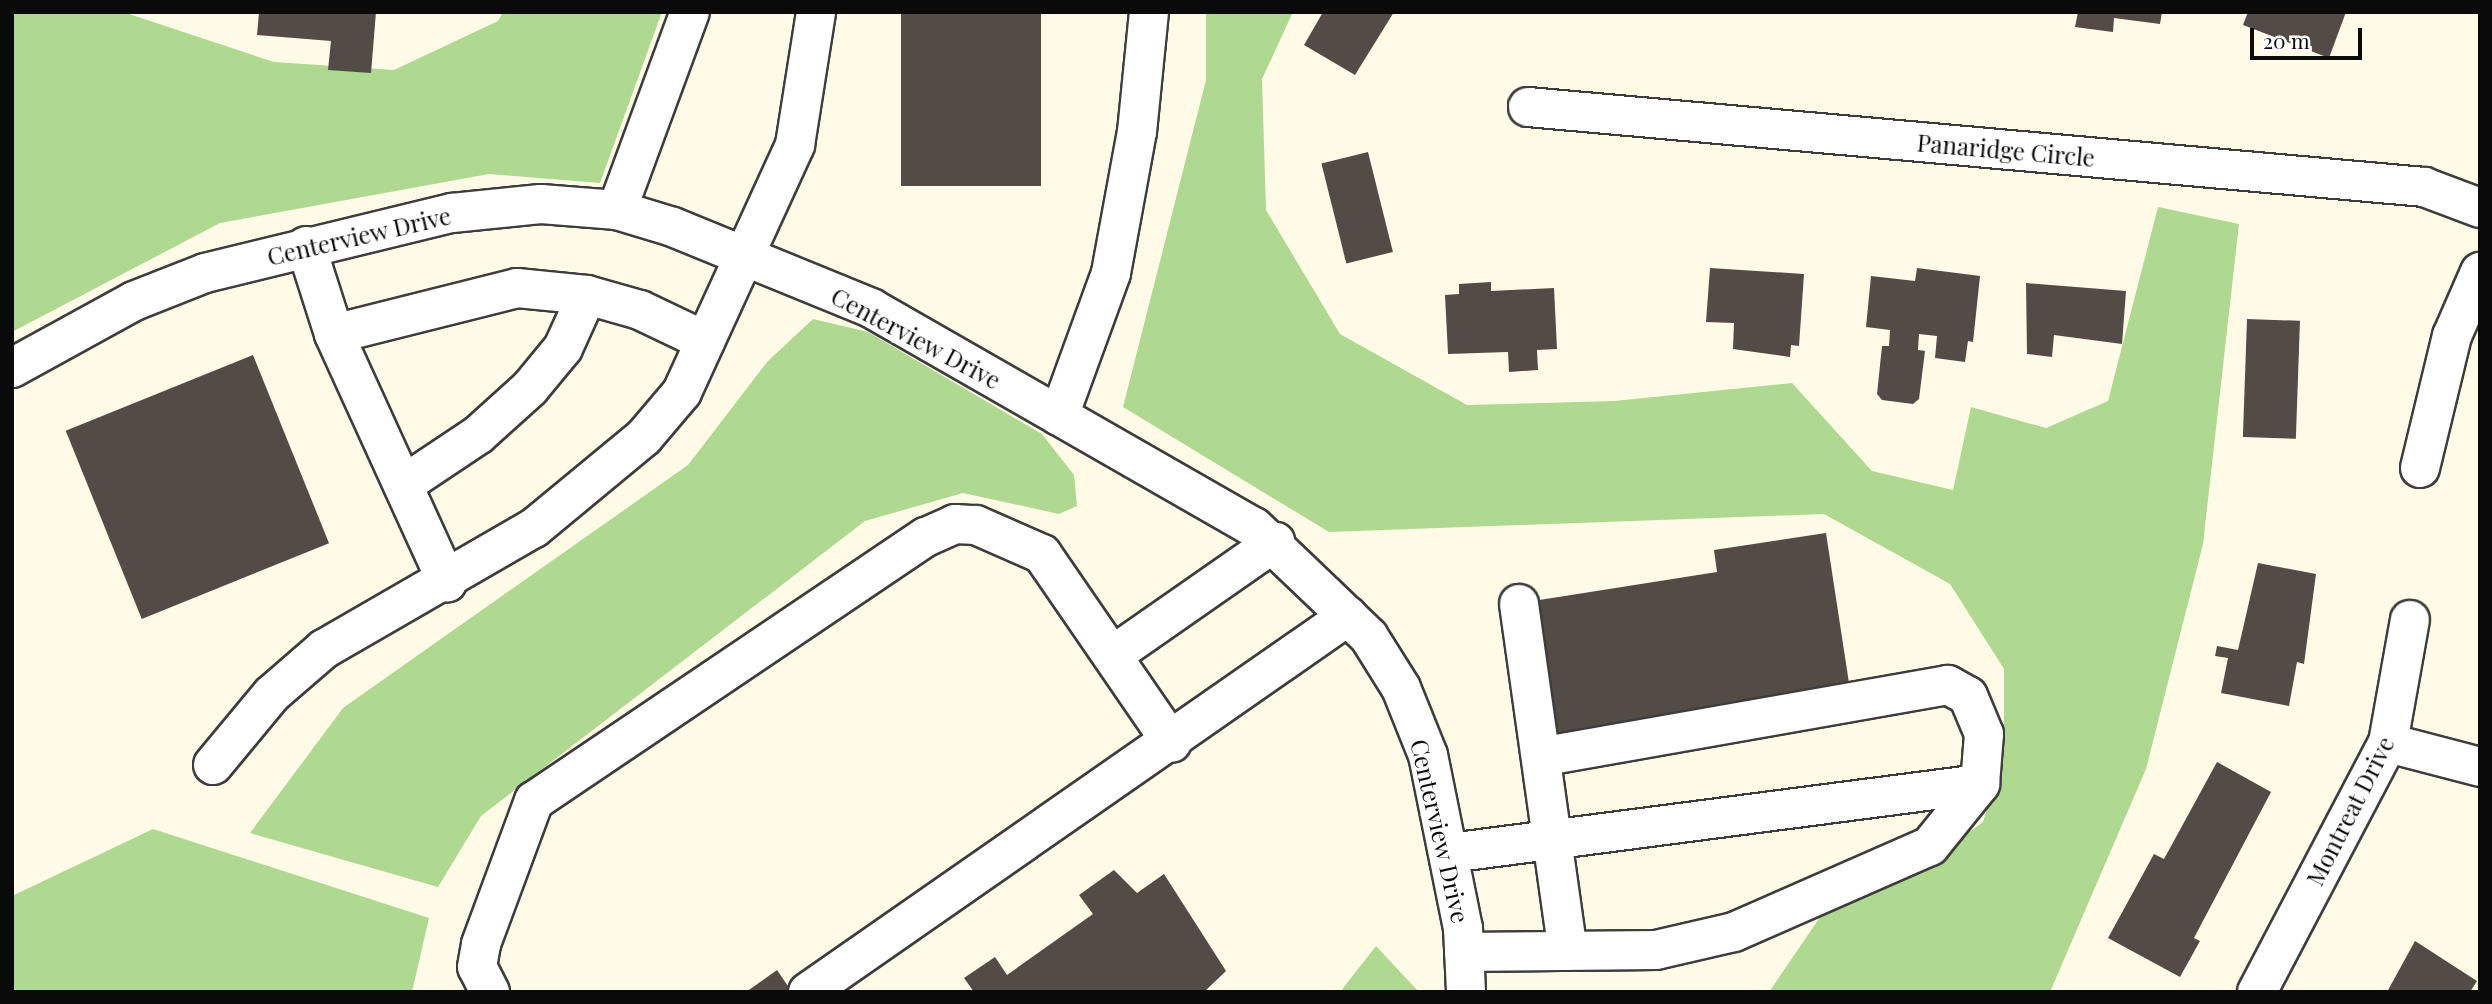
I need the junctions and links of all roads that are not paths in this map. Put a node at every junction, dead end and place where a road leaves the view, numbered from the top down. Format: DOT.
graph roads {
  1 [pos="690,12"];
  2 [pos="816,12"];
  3 [pos="1149,12"];
  4 [pos="1528,107"];
  5 [pos="2480,208"];
  6 [pos="617,210"];
  7 [pos="306,246"];
  8 [pos="745,255"];
  9 [pos="2480,272"];
  10 [pos="587,295"];
  11 [pos="334,334"];
  12 [pos="705,341"];
  13 [pos="12,368"];
  14 [pos="1059,416"];
  15 [pos="2420,468"];
  16 [pos="403,485"];
  17 [pos="1275,542"];
  18 [pos="447,582"];
  19 [pos="1518,604"];
  20 [pos="1348,615"];
  21 [pos="2410,620"];
  22 [pos="1113,655"];
  23 [pos="1172,743"];
  24 [pos="2388,743"];
  25 [pos="1541,758"];
  26 [pos="213,765"];
  27 [pos="2480,767"];
  28 [pos="1980,784"];
  29 [pos="1553,844"];
  30 [pos="1450,853"];
  31 [pos="1568,951"];
  32 [pos="1464,952"];
  33 [pos="490,992"];
  34 [pos="808,992"];
  35 [pos="1466,992"];
  36 [pos="2257,992"];
  1 -- 6 [label="street"];
  2 -- 8 [label="street"];
  3 -- 14 [label="street"];
  4 -- 5 [label="street, Panaridge Circle"];
  6 -- 7 [label="street, Centerview Drive"];
  6 -- 8 [label="street, Centerview Drive"];
  7 -- 11 [label="street"];
  7 -- 13 [label="street, Centerview Drive"];
  8 -- 12 [label="street"];
  8 -- 14 [label="street, Centerview Drive"];
  9 -- 15 [label="street"];
  10 -- 11 [label="street"];
  10 -- 12 [label="street"];
  10 -- 16 [label="street"];
  11 -- 16 [label="street"];
  12 -- 18 [label="street"];
  14 -- 17 [label="street, Centerview Drive"];
  16 -- 18 [label="street"];
  17 -- 20 [label="street, Centerview Drive"];
  17 -- 22 [label="street"];
  18 -- 26 [label="street"];
  19 -- 25 [label="street"];
  20 -- 23 [label="street"];
  20 -- 30 [label="street, Centerview Drive"];
  21 -- 24 [label="street, Montreat Drive"];
  22 -- 23 [label="street"];
  22 -- 33 [label="street"];
  23 -- 34 [label="street"];
  24 -- 27 [label="street"];
  24 -- 36 [label="street, Montreat Drive"];
  25 -- 28 [label="street"];
  25 -- 29 [label="street"];
  28 -- 29 [label="street"];
  28 -- 31 [label="street"];
  29 -- 30 [label="street"];
  29 -- 31 [label="street"];
  30 -- 32 [label="street, Centerview Drive"];
  31 -- 32 [label="street"];
  32 -- 35 [label="street, Centerview Drive"];
}
